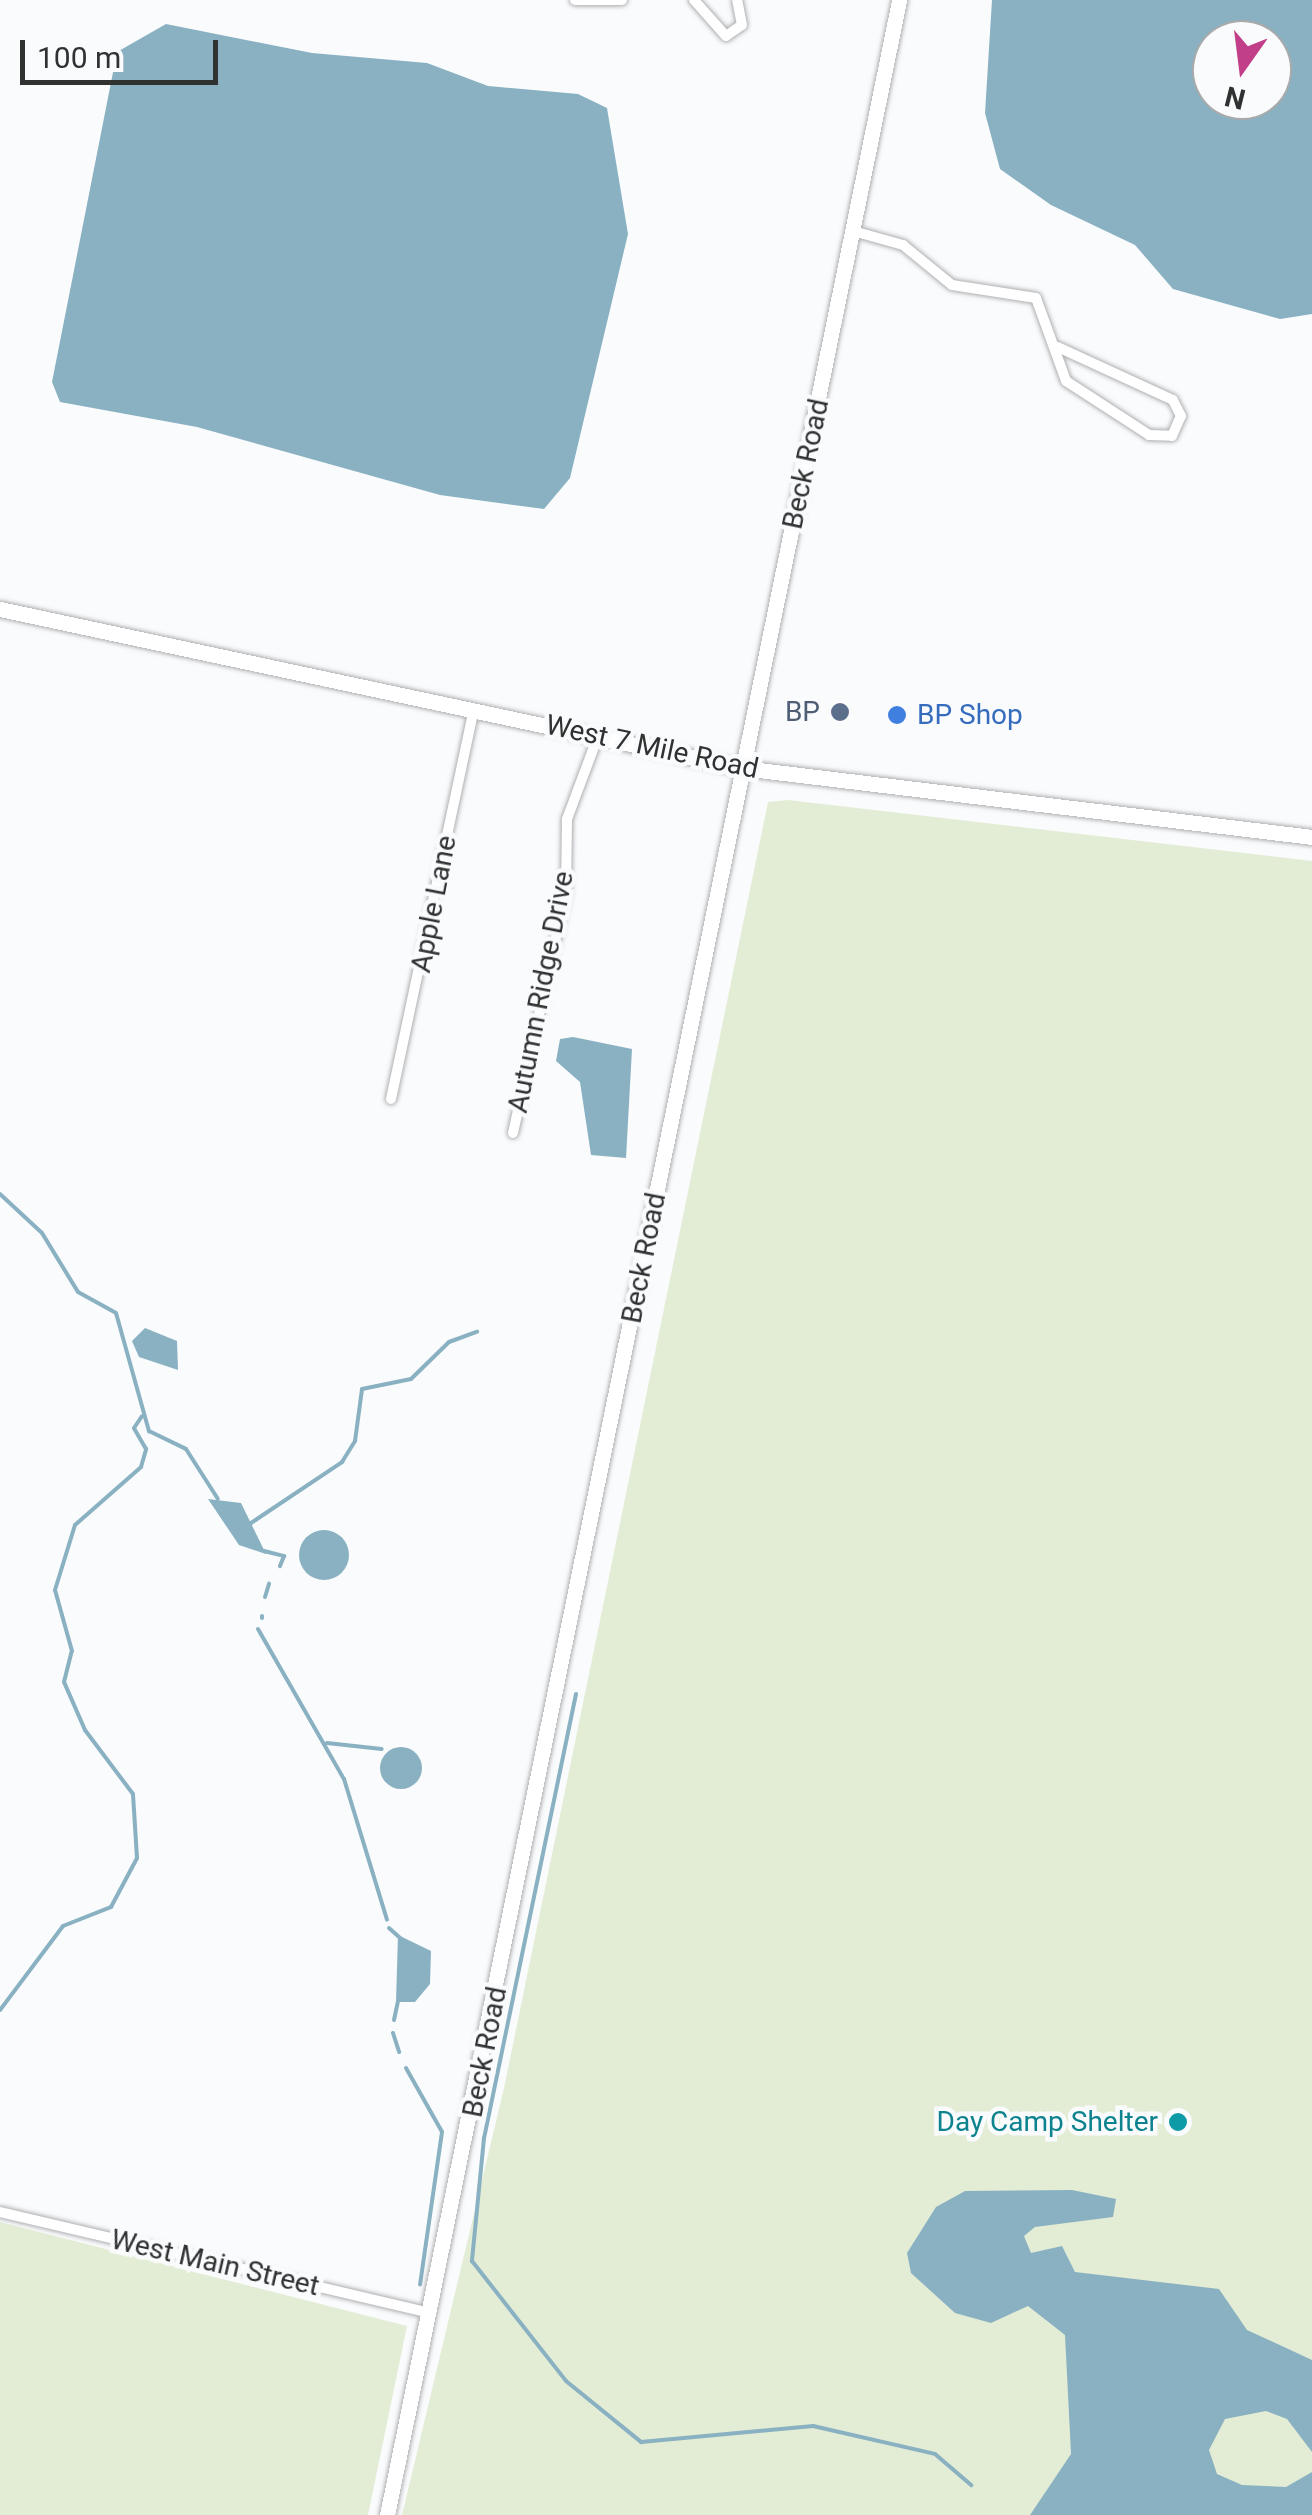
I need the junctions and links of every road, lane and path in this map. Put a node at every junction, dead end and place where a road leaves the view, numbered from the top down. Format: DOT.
graph roads {
  1 [pos="575,0"];
  2 [pos="622,0"];
  3 [pos="694,0"];
  4 [pos="738,0"];
  5 [pos="900,0"];
  6 [pos="853,231"];
  7 [pos="1058,348"];
  8 [pos="0,609"];
  9 [pos="474,710"];
  10 [pos="598,736"];
  11 [pos="742,768"];
  12 [pos="1312,837"];
  13 [pos="392,1098"];
  14 [pos="513,1133"];
  15 [pos="0,2212"];
  16 [pos="431,2312"];
  17 [pos="387,2515"];
  1 -- 2 [label="street"];
  3 -- 4 [label="street"];
  5 -- 6 [label="main road, Beck Road"];
  6 -- 7 [label="street"];
  6 -- 11 [label="main road, Beck Road"];
  7 -- 7 [label="street"];
  8 -- 9 [label="main road, West 7 Mile Road"];
  9 -- 10 [label="main road, West 7 Mile Road"];
  9 -- 13 [label="street, Apple Lane"];
  10 -- 11 [label="main road, West 7 Mile Road"];
  10 -- 14 [label="street, Autumn Ridge Drive"];
  11 -- 12 [label="main road, West 7 Mile Road"];
  11 -- 16 [label="main road, Beck Road"];
  15 -- 16 [label="street, West Main Street"];
  16 -- 17 [label="main road, Beck Road"];
}
